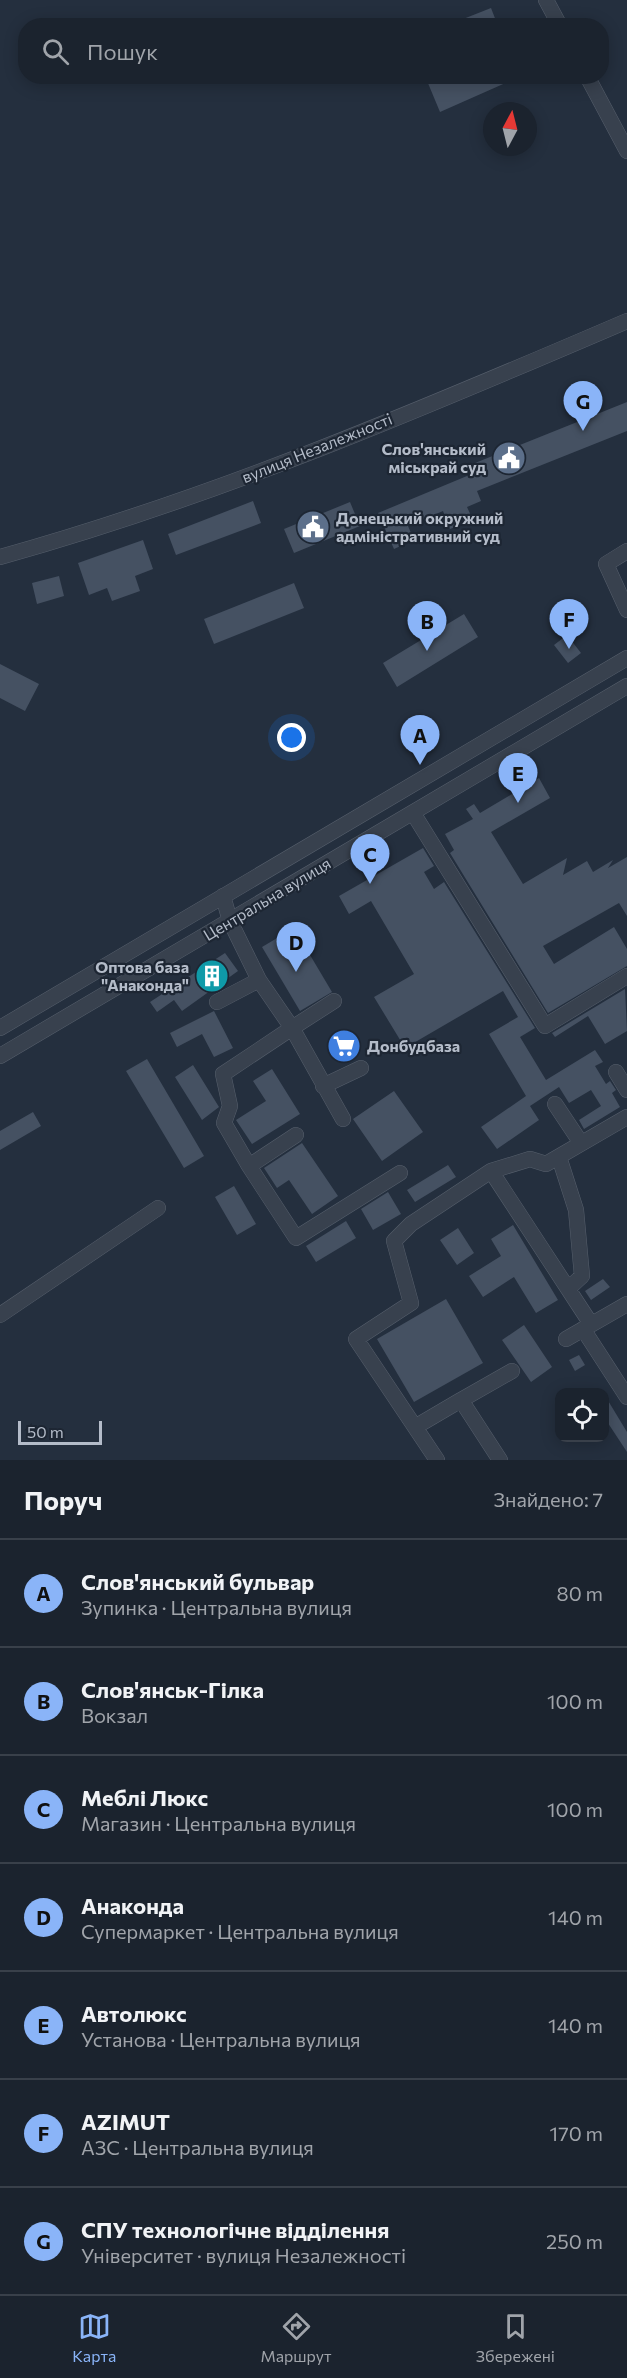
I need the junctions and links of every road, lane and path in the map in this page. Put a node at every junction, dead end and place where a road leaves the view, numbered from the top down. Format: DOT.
graph roads {
  1 [pos="546,0"];
  2 [pos="556,18"];
  3 [pos="591,84"];
  4 [pos="627,151"];
  5 [pos="627,321"];
  6 [pos="627,551"];
  7 [pos="0,557"];
  8 [pos="627,610"];
  9 [pos="627,658"];
  10 [pos="627,686"];
  11 [pos="413,813"];
  12 [pos="223,896"];
  13 [pos="230,921"];
  14 [pos="627,976"];
  15 [pos="259,980"];
  16 [pos="334,1001"];
  17 [pos="217,1002"];
  18 [pos="0,1028"];
  19 [pos="292,1028"];
  20 [pos="0,1056"];
  21 [pos="362,1068"];
  22 [pos="616,1071"];
  23 [pos="323,1086"];
  24 [pos="627,1090"];
  25 [pos="555,1104"];
  26 [pos="627,1117"];
  27 [pos="343,1119"];
  28 [pos="296,1135"];
  29 [pos="581,1143"];
  30 [pos="559,1156"];
  31 [pos="249,1166"];
  32 [pos="491,1171"];
  33 [pos="400,1173"];
  34 [pos="158,1208"];
  35 [pos="568,1289"];
  36 [pos="627,1304"];
  37 [pos="0,1315"];
  38 [pos="587,1327"];
  39 [pos="566,1339"];
  40 [pos="512,1371"];
  41 [pos="627,1397"];
  42 [pos="461,1400"];
  43 [pos="415,1427"];
  44 [pos="437,1460"];
  45 [pos="500,1460"];
  1 -- 2 [label="street"];
  3 -- 4 [label="street"];
  5 -- 7 [label="street, вулиця Незалежності"];
  6 -- 8 [label="street"];
  9 -- 12 [label="street, Центральна вулиця"];
  10 -- 11 [label="street, Центральна вулиця"];
  11 -- 13 [label="street, Центральна вулиця"];
  11 -- 14 [label="street"];
  12 -- 13 [label="street"];
  12 -- 18 [label="street, Центральна вулиця"];
  13 -- 15 [label="street"];
  13 -- 20 [label="street, Центральна вулиця"];
  15 -- 17 [label="street"];
  15 -- 19 [label="street"];
  16 -- 19 [label="street"];
  19 -- 23 [label="street"];
  19 -- 31 [label="street"];
  21 -- 23 [label="street"];
  22 -- 24 [label="street"];
  23 -- 27 [label="street"];
  25 -- 29 [label="street"];
  26 -- 29 [label="street"];
  28 -- 31 [label="street"];
  29 -- 30 [label="street"];
  30 -- 32 [label="street"];
  30 -- 35 [label="street"];
  31 -- 33 [label="street"];
  32 -- 35 [label="street"];
  32 -- 43 [label="street"];
  34 -- 37 [label="street"];
  35 -- 38 [label="street"];
  36 -- 38 [label="street"];
  38 -- 39 [label="street"];
  38 -- 41 [label="street"];
  40 -- 42 [label="street"];
  42 -- 43 [label="street"];
  42 -- 45 [label="street"];
  43 -- 44 [label="street"];
}
